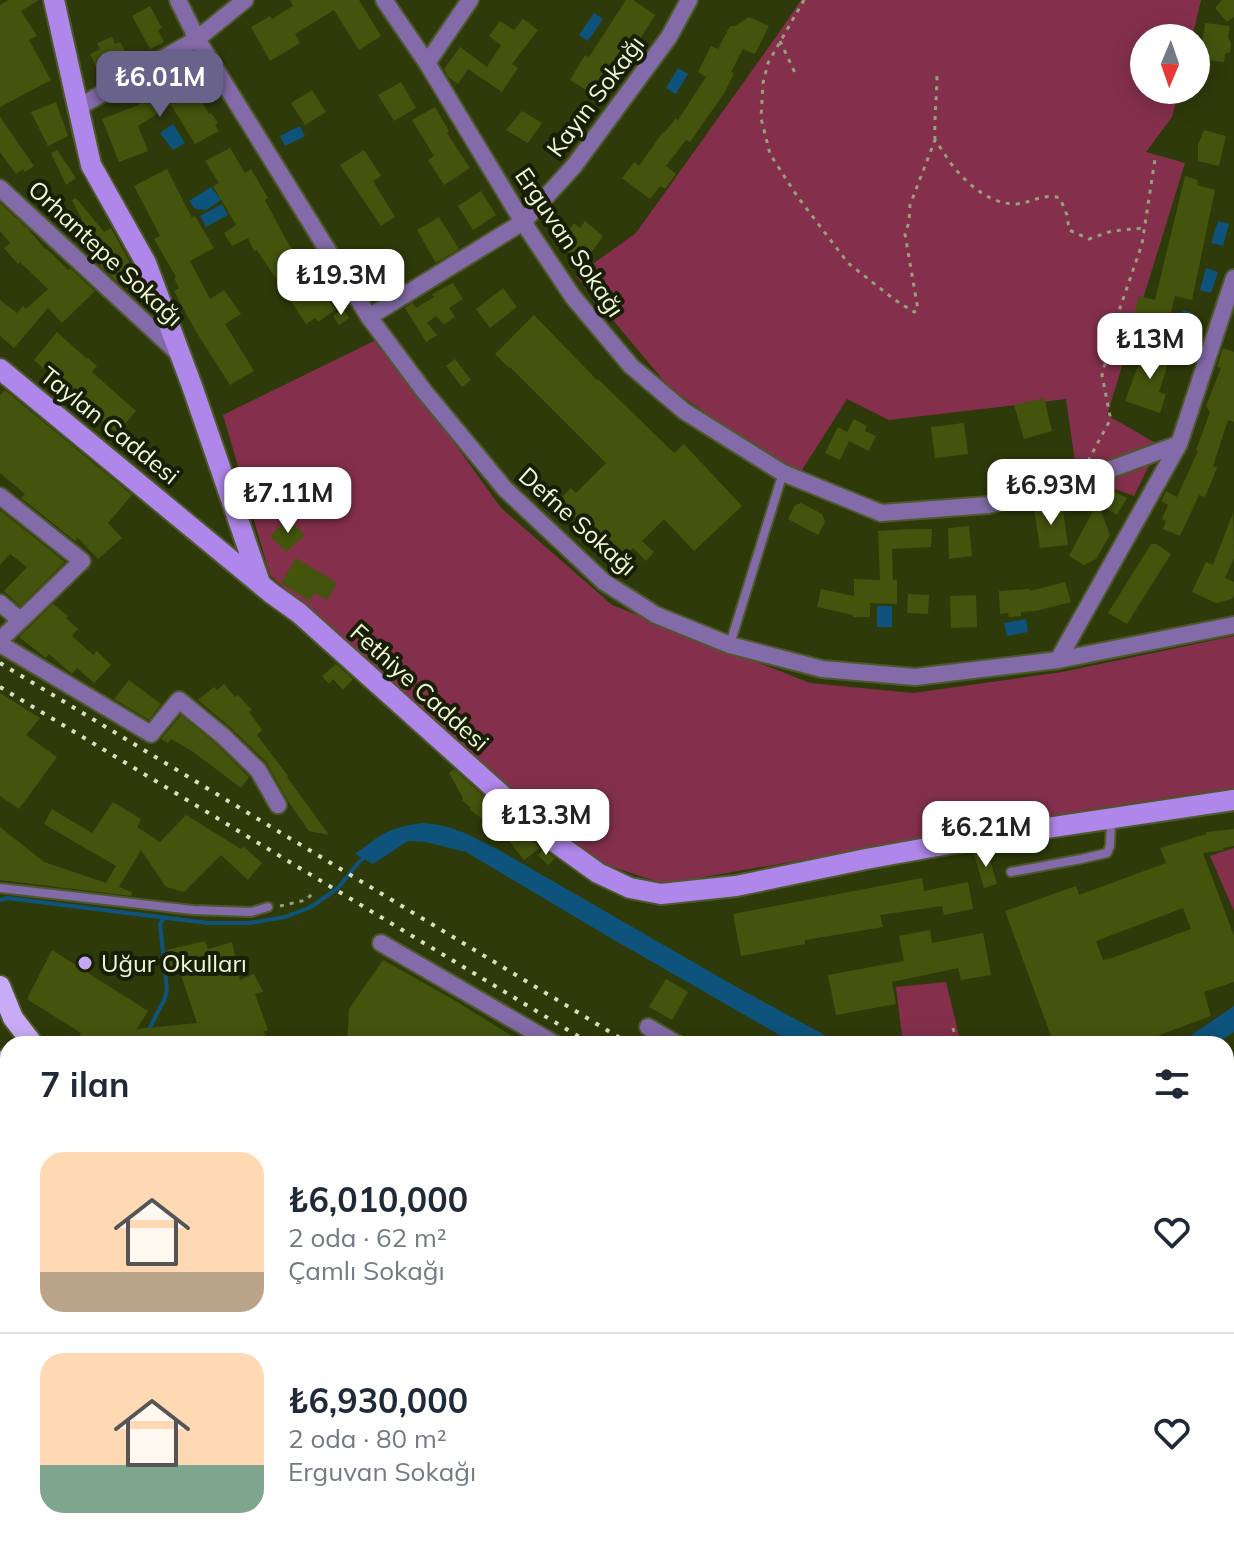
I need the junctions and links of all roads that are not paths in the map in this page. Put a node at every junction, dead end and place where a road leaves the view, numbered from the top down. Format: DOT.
graph roads {
  1 [pos="54,0"];
  2 [pos="178,0"];
  3 [pos="245,0"];
  4 [pos="384,0"];
  5 [pos="470,0"];
  6 [pos="689,0"];
  7 [pos="197,39"];
  8 [pos="427,63"];
  9 [pos="77,108"];
  10 [pos="0,188"];
  11 [pos="523,222"];
  12 [pos="1234,278"];
  13 [pos="369,317"];
  14 [pos="179,355"];
  15 [pos="0,369"];
  16 [pos="1179,444"];
  17 [pos="783,473"];
  18 [pos="0,496"];
  19 [pos="260,583"];
  20 [pos="0,603"];
  21 [pos="20,620"];
  22 [pos="1234,625"];
  23 [pos="0,642"];
  24 [pos="730,645"];
  25 [pos="1058,660"];
  26 [pos="1234,800"];
  27 [pos="278,805"];
  28 [pos="1111,819"];
  29 [pos="1011,872"];
  30 [pos="0,888"];
  31 [pos="268,907"];
  32 [pos="381,943"];
  33 [pos="0,986"];
  34 [pos="648,1027"];
  35 [pos="27,1036"];
  36 [pos="541,1036"];
  37 [pos="663,1036"];
  1 -- 9 [label="street"];
  2 -- 7 [label="street, Defne Sokağı"];
  3 -- 7 [label="street"];
  4 -- 8 [label="street, Erguvan Sokağı"];
  5 -- 8 [label="street"];
  6 -- 11 [label="street, Kayın Sokağı"];
  7 -- 9 [label="street"];
  7 -- 13 [label="street, Defne Sokağı"];
  8 -- 11 [label="street, Erguvan Sokağı"];
  9 -- 14 [label="street"];
  10 -- 14 [label="street, Orhantepe Sokağı"];
  11 -- 13 [label="street, Kayın Sokağı"];
  11 -- 17 [label="street, Erguvan Sokağı"];
  12 -- 16 [label="street"];
  13 -- 24 [label="street, Defne Sokağı"];
  14 -- 19 [label="street"];
  15 -- 19 [label="street, Taylan Caddesi"];
  16 -- 17 [label="street, Erguvan Sokağı"];
  16 -- 25 [label="street"];
  17 -- 24 [label="lane"];
  18 -- 21 [label="street"];
  19 -- 28 [label="street, Fethiye Caddesi"];
  20 -- 21 [label="street"];
  21 -- 23 [label="street"];
  22 -- 25 [label="street, Defne Sokağı"];
  23 -- 27 [label="street"];
  24 -- 25 [label="street, Defne Sokağı"];
  26 -- 28 [label="street, Fethiye Caddesi"];
  28 -- 29 [label="lane"];
  30 -- 31 [label="lane"];
  32 -- 36 [label="street"];
  33 -- 35 [label="main road"];
  34 -- 37 [label="street"];
}
